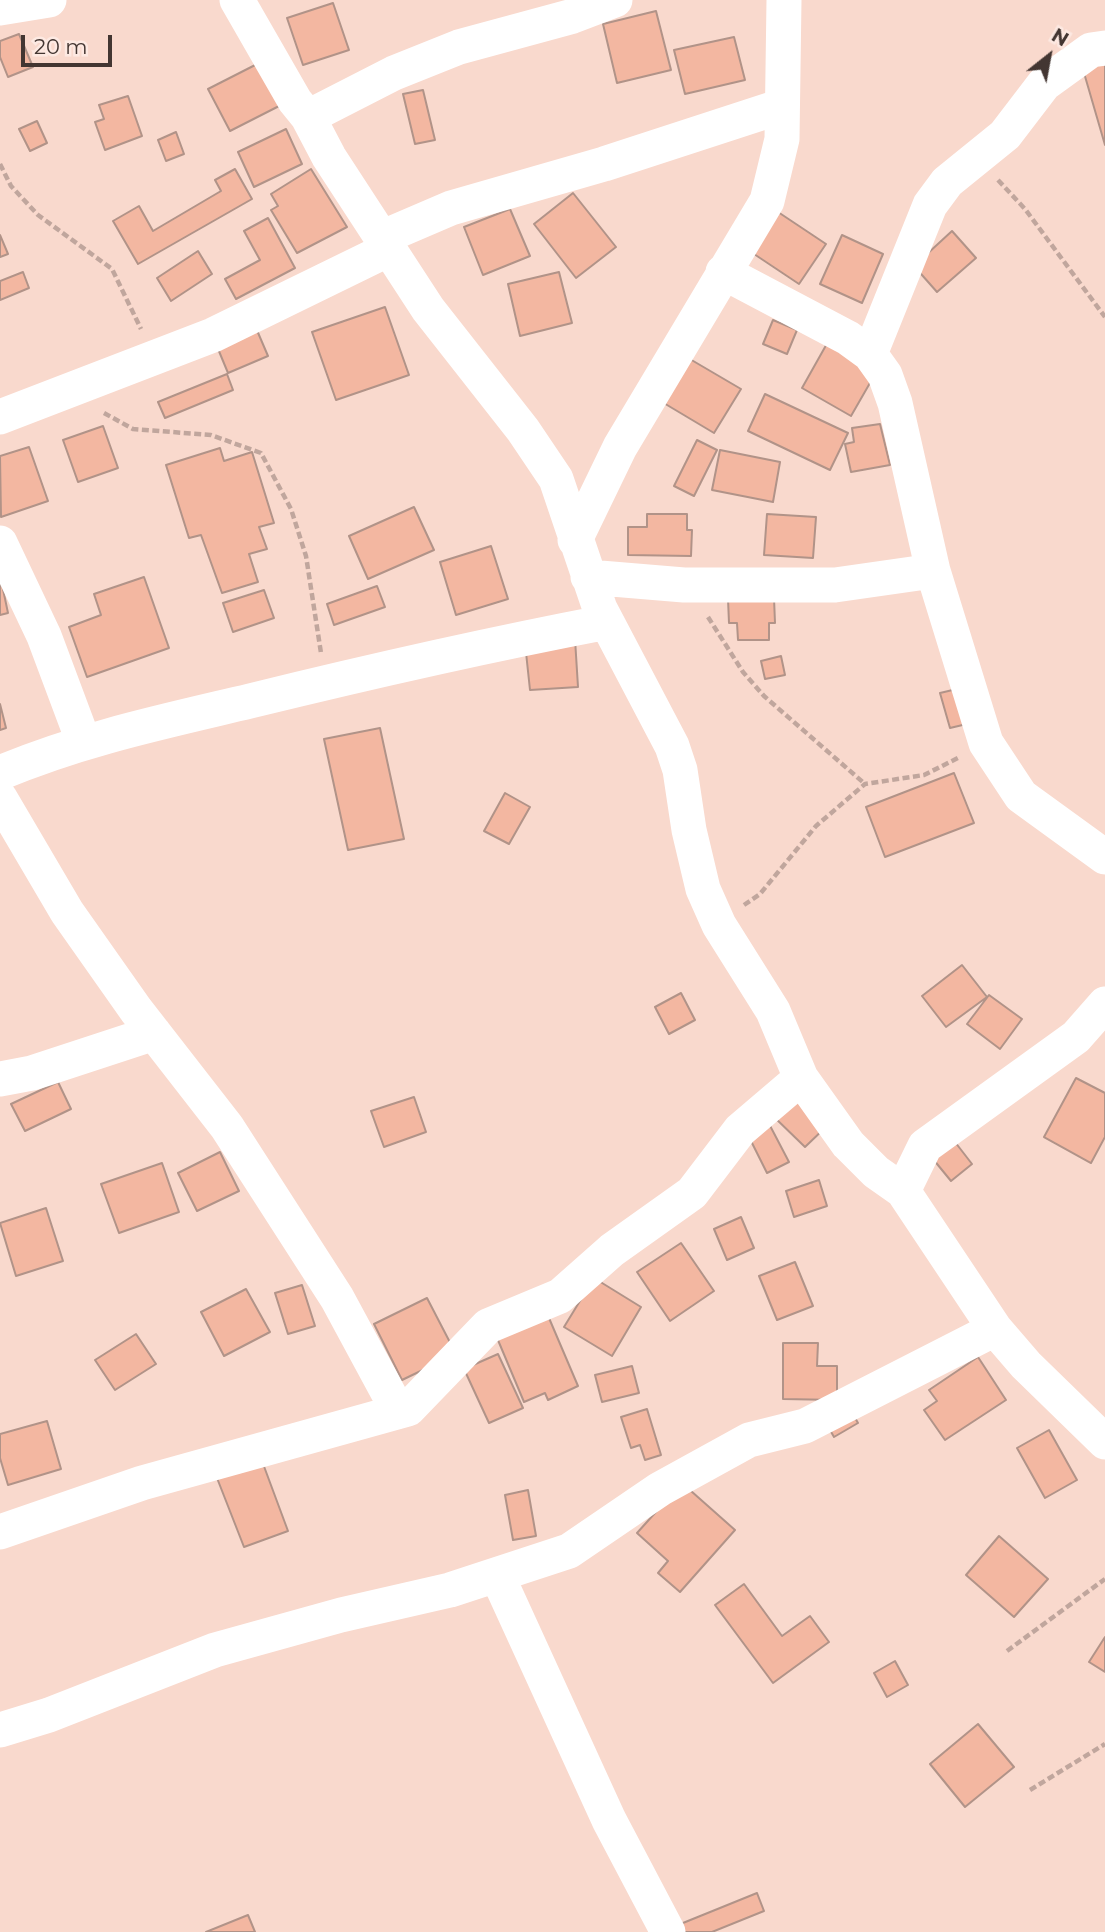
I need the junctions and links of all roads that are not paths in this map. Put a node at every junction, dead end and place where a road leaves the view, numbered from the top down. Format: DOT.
graph roads {
  1 [pos="49,0"];
  2 [pos="237,0"];
  3 [pos="615,0"];
  4 [pos="784,0"];
  5 [pos="0,8"];
  6 [pos="1105,48"];
  7 [pos="782,106"];
  8 [pos="308,117"];
  9 [pos="385,244"];
  10 [pos="723,272"];
  11 [pos="870,354"];
  12 [pos="0,417"];
  13 [pos="575,540"];
  14 [pos="0,543"];
  15 [pos="933,570"];
  16 [pos="588,577"];
  17 [pos="607,622"];
  18 [pos="84,743"];
  19 [pos="0,773"];
  20 [pos="0,798"];
  21 [pos="1105,858"];
  22 [pos="1105,1004"];
  23 [pos="154,1033"];
  24 [pos="801,1078"];
  25 [pos="0,1079"];
  26 [pos="903,1191"];
  27 [pos="995,1329"];
  28 [pos="398,1411"];
  29 [pos="1105,1442"];
  30 [pos="0,1532"];
  31 [pos="497,1574"];
  32 [pos="0,1730"];
  33 [pos="668,1932"];
  1 -- 5 [label="street"];
  2 -- 8 [label="street"];
  3 -- 8 [label="street"];
  4 -- 7 [label="street"];
  6 -- 11 [label="street"];
  7 -- 9 [label="street"];
  7 -- 10 [label="street"];
  8 -- 9 [label="street"];
  9 -- 12 [label="street"];
  9 -- 13 [label="street"];
  10 -- 11 [label="street"];
  10 -- 13 [label="street"];
  11 -- 15 [label="street"];
  13 -- 16 [label="street"];
  14 -- 18 [label="street"];
  15 -- 16 [label="street"];
  15 -- 21 [label="street"];
  16 -- 17 [label="street"];
  17 -- 18 [label="street"];
  17 -- 24 [label="street"];
  18 -- 19 [label="street"];
  20 -- 23 [label="street"];
  22 -- 26 [label="street"];
  23 -- 25 [label="street"];
  23 -- 28 [label="street"];
  24 -- 26 [label="street"];
  24 -- 28 [label="street"];
  26 -- 27 [label="street"];
  27 -- 29 [label="street"];
  27 -- 31 [label="street"];
  28 -- 30 [label="street"];
  31 -- 32 [label="street"];
  31 -- 33 [label="street"];
}
